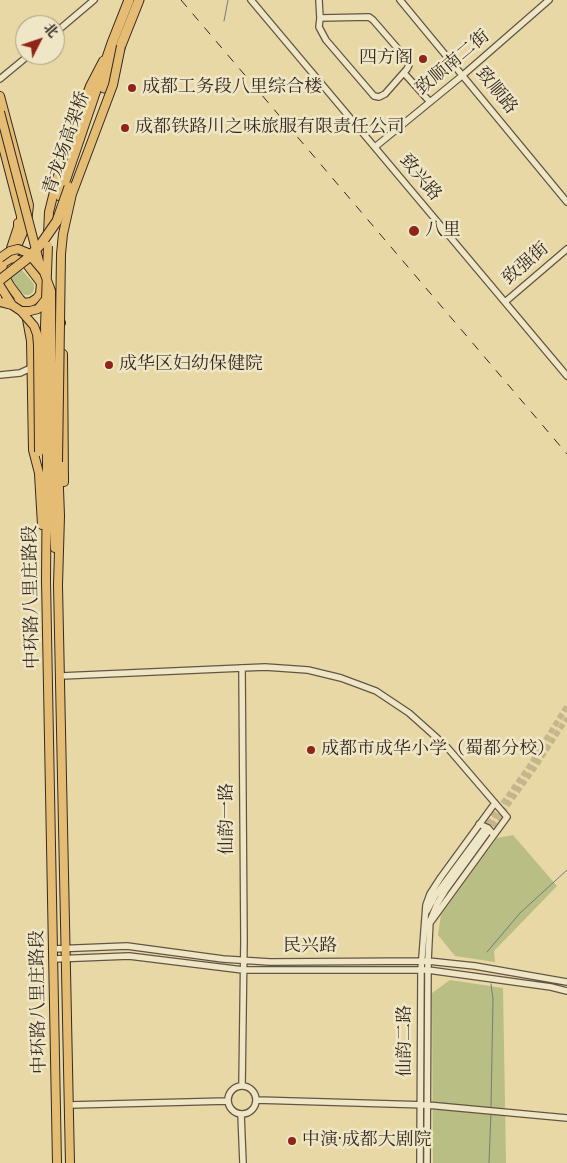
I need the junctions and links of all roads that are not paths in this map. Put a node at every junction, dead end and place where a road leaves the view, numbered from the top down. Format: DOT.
graph roads {
  1 [pos="94,0"];
  2 [pos="128,0"];
  3 [pos="138,0"];
  4 [pos="251,0"];
  5 [pos="319,0"];
  6 [pos="400,0"];
  7 [pos="549,0"];
  8 [pos="320,18"];
  9 [pos="65,25"];
  10 [pos="117,45"];
  11 [pos="17,65"];
  12 [pos="404,73"];
  13 [pos="463,75"];
  14 [pos="0,79"];
  15 [pos="0,96"];
  16 [pos="430,102"];
  17 [pos="0,112"];
  18 [pos="0,134"];
  19 [pos="375,147"];
  20 [pos="0,154"];
  21 [pos="567,202"];
  22 [pos="567,249"];
  23 [pos="4,262"];
  24 [pos="40,267"];
  25 [pos="0,280"];
  26 [pos="44,282"];
  27 [pos="0,286"];
  28 [pos="0,302"];
  29 [pos="505,302"];
  30 [pos="24,303"];
  31 [pos="12,304"];
  32 [pos="21,311"];
  33 [pos="32,368"];
  34 [pos="0,375"];
  35 [pos="567,376"];
  36 [pos="53,462"];
  37 [pos="40,477"];
  38 [pos="60,516"];
  39 [pos="46,580"];
  40 [pos="58,585"];
  41 [pos="242,668"];
  42 [pos="61,676"];
  43 [pos="495,803"];
  44 [pos="479,824"];
  45 [pos="485,832"];
  46 [pos="494,835"];
  47 [pos="427,922"];
  48 [pos="66,948"];
  49 [pos="53,949"];
  50 [pos="54,959"];
  51 [pos="66,959"];
  52 [pos="243,960"];
  53 [pos="424,961"];
  54 [pos="242,970"];
  55 [pos="421,970"];
  56 [pos="428,970"];
  57 [pos="567,982"];
  58 [pos="567,991"];
  59 [pos="242,1086"];
  60 [pos="256,1100"];
  61 [pos="228,1102"];
  62 [pos="69,1105"];
  63 [pos="420,1105"];
  64 [pos="427,1105"];
  65 [pos="241,1114"];
  66 [pos="567,1118"];
  67 [pos="57,1163"];
  68 [pos="70,1163"];
  69 [pos="243,1163"];
  70 [pos="420,1163"];
  71 [pos="427,1163"];
  1 -- 9 [label="street"];
  2 -- 10 [label="highway, 青龙场高架桥"];
  3 -- 10 [label="highway, 青龙场高架桥"];
  4 -- 19 [label="street, 致兴路"];
  5 -- 8 [label="street"];
  6 -- 13 [label="street, 致顺路"];
  7 -- 13 [label="street, 致顺南二街"];
  8 -- 12 [label="street"];
  8 -- 12 [label="street"];
  10 -- 23 [label="highway, 青龙场高架桥, bridge"];
  10 -- 25 [label="highway, 青龙场高架桥, bridge"];
  10 -- 36 [label="main road, 中环路八里庄路段, bridge"];
  10 -- 36 [label="main road, 中环路八里庄路段, bridge"];
  11 -- 14 [label="street"];
  12 -- 16 [label="street"];
  13 -- 16 [label="street, 致顺南二街"];
  13 -- 21 [label="street, 致顺路"];
  15 -- 23 [label="main road"];
  16 -- 19 [label="street, 致顺南二街"];
  17 -- 24 [label="main road, bridge"];
  18 -- 23 [label="main road"];
  19 -- 29 [label="street, 致兴路"];
  20 -- 23 [label="main road"];
  22 -- 29 [label="street, 致强街"];
  23 -- 24 [label="main road, bridge"];
  23 -- 26 [label="main road"];
  23 -- 30 [label="main road"];
  24 -- 26 [label="main road, bridge"];
  26 -- 30 [label="main road"];
  26 -- 32 [label="main road, bridge"];
  26 -- 36 [label="main road, bridge"];
  26 -- 38 [label="main road"];
  27 -- 31 [label="main road, bridge"];
  28 -- 30 [label="main road"];
  28 -- 31 [label="main road, bridge"];
  29 -- 35 [label="street, 致兴路"];
  30 -- 33 [label="main road"];
  31 -- 32 [label="main road, bridge"];
  32 -- 37 [label="main road, bridge"];
  33 -- 34 [label="street"];
  33 -- 37 [label="main road"];
  36 -- 38 [label="main road, 中环路八里庄路段"];
  36 -- 39 [label="main road, 中环路八里庄路段"];
  36 -- 40 [label="main road"];
  37 -- 39 [label="main road"];
  38 -- 40 [label="main road, 中环路八里庄路段"];
  39 -- 49 [label="main road, 中环路八里庄路段"];
  40 -- 42 [label="main road, 中环路八里庄路段"];
  41 -- 42 [label="street"];
  41 -- 43 [label="street"];
  41 -- 52 [label="street, 仙韵一路"];
  42 -- 48 [label="main road, 中环路八里庄路段"];
  43 -- 44 [label="street, 仙韵二路"];
  43 -- 46 [label="street"];
  44 -- 46 [label="street"];
  44 -- 47 [label="street, 仙韵二路"];
  45 -- 47 [label="street, 仙韵二路"];
  46 -- 47 [label="street"];
  47 -- 53 [label="street, 仙韵二路"];
  48 -- 49 [label="street, 民兴路"];
  48 -- 51 [label="main road, 中环路八里庄路段"];
  48 -- 52 [label="street, 民兴路"];
  49 -- 50 [label="main road, 中环路八里庄路段"];
  50 -- 51 [label="street, 民兴路"];
  50 -- 67 [label="main road, 中环路八里庄路段"];
  51 -- 54 [label="street, 民兴路"];
  51 -- 62 [label="main road, 中环路八里庄路段"];
  52 -- 53 [label="street, 民兴路"];
  52 -- 54 [label="street, 仙韵一路"];
  53 -- 55 [label="street, 仙韵二路"];
  53 -- 56 [label="street, 仙韵二路"];
  53 -- 57 [label="street, 民兴路"];
  54 -- 55 [label="street, 民兴路"];
  54 -- 59 [label="street, 仙韵一路"];
  55 -- 56 [label="street, 民兴路"];
  55 -- 63 [label="street, 仙韵二路"];
  56 -- 58 [label="street, 民兴路"];
  56 -- 64 [label="street, 仙韵二路"];
  59 -- 60 [label="street"];
  59 -- 61 [label="street"];
  60 -- 63 [label="street"];
  60 -- 65 [label="street"];
  61 -- 62 [label="street"];
  61 -- 65 [label="street"];
  62 -- 68 [label="main road, 中环路八里庄路段"];
  63 -- 64 [label="street"];
  63 -- 70 [label="street, 仙韵二路"];
  64 -- 66 [label="street"];
  64 -- 71 [label="street, 仙韵二路"];
  65 -- 69 [label="street"];
}
